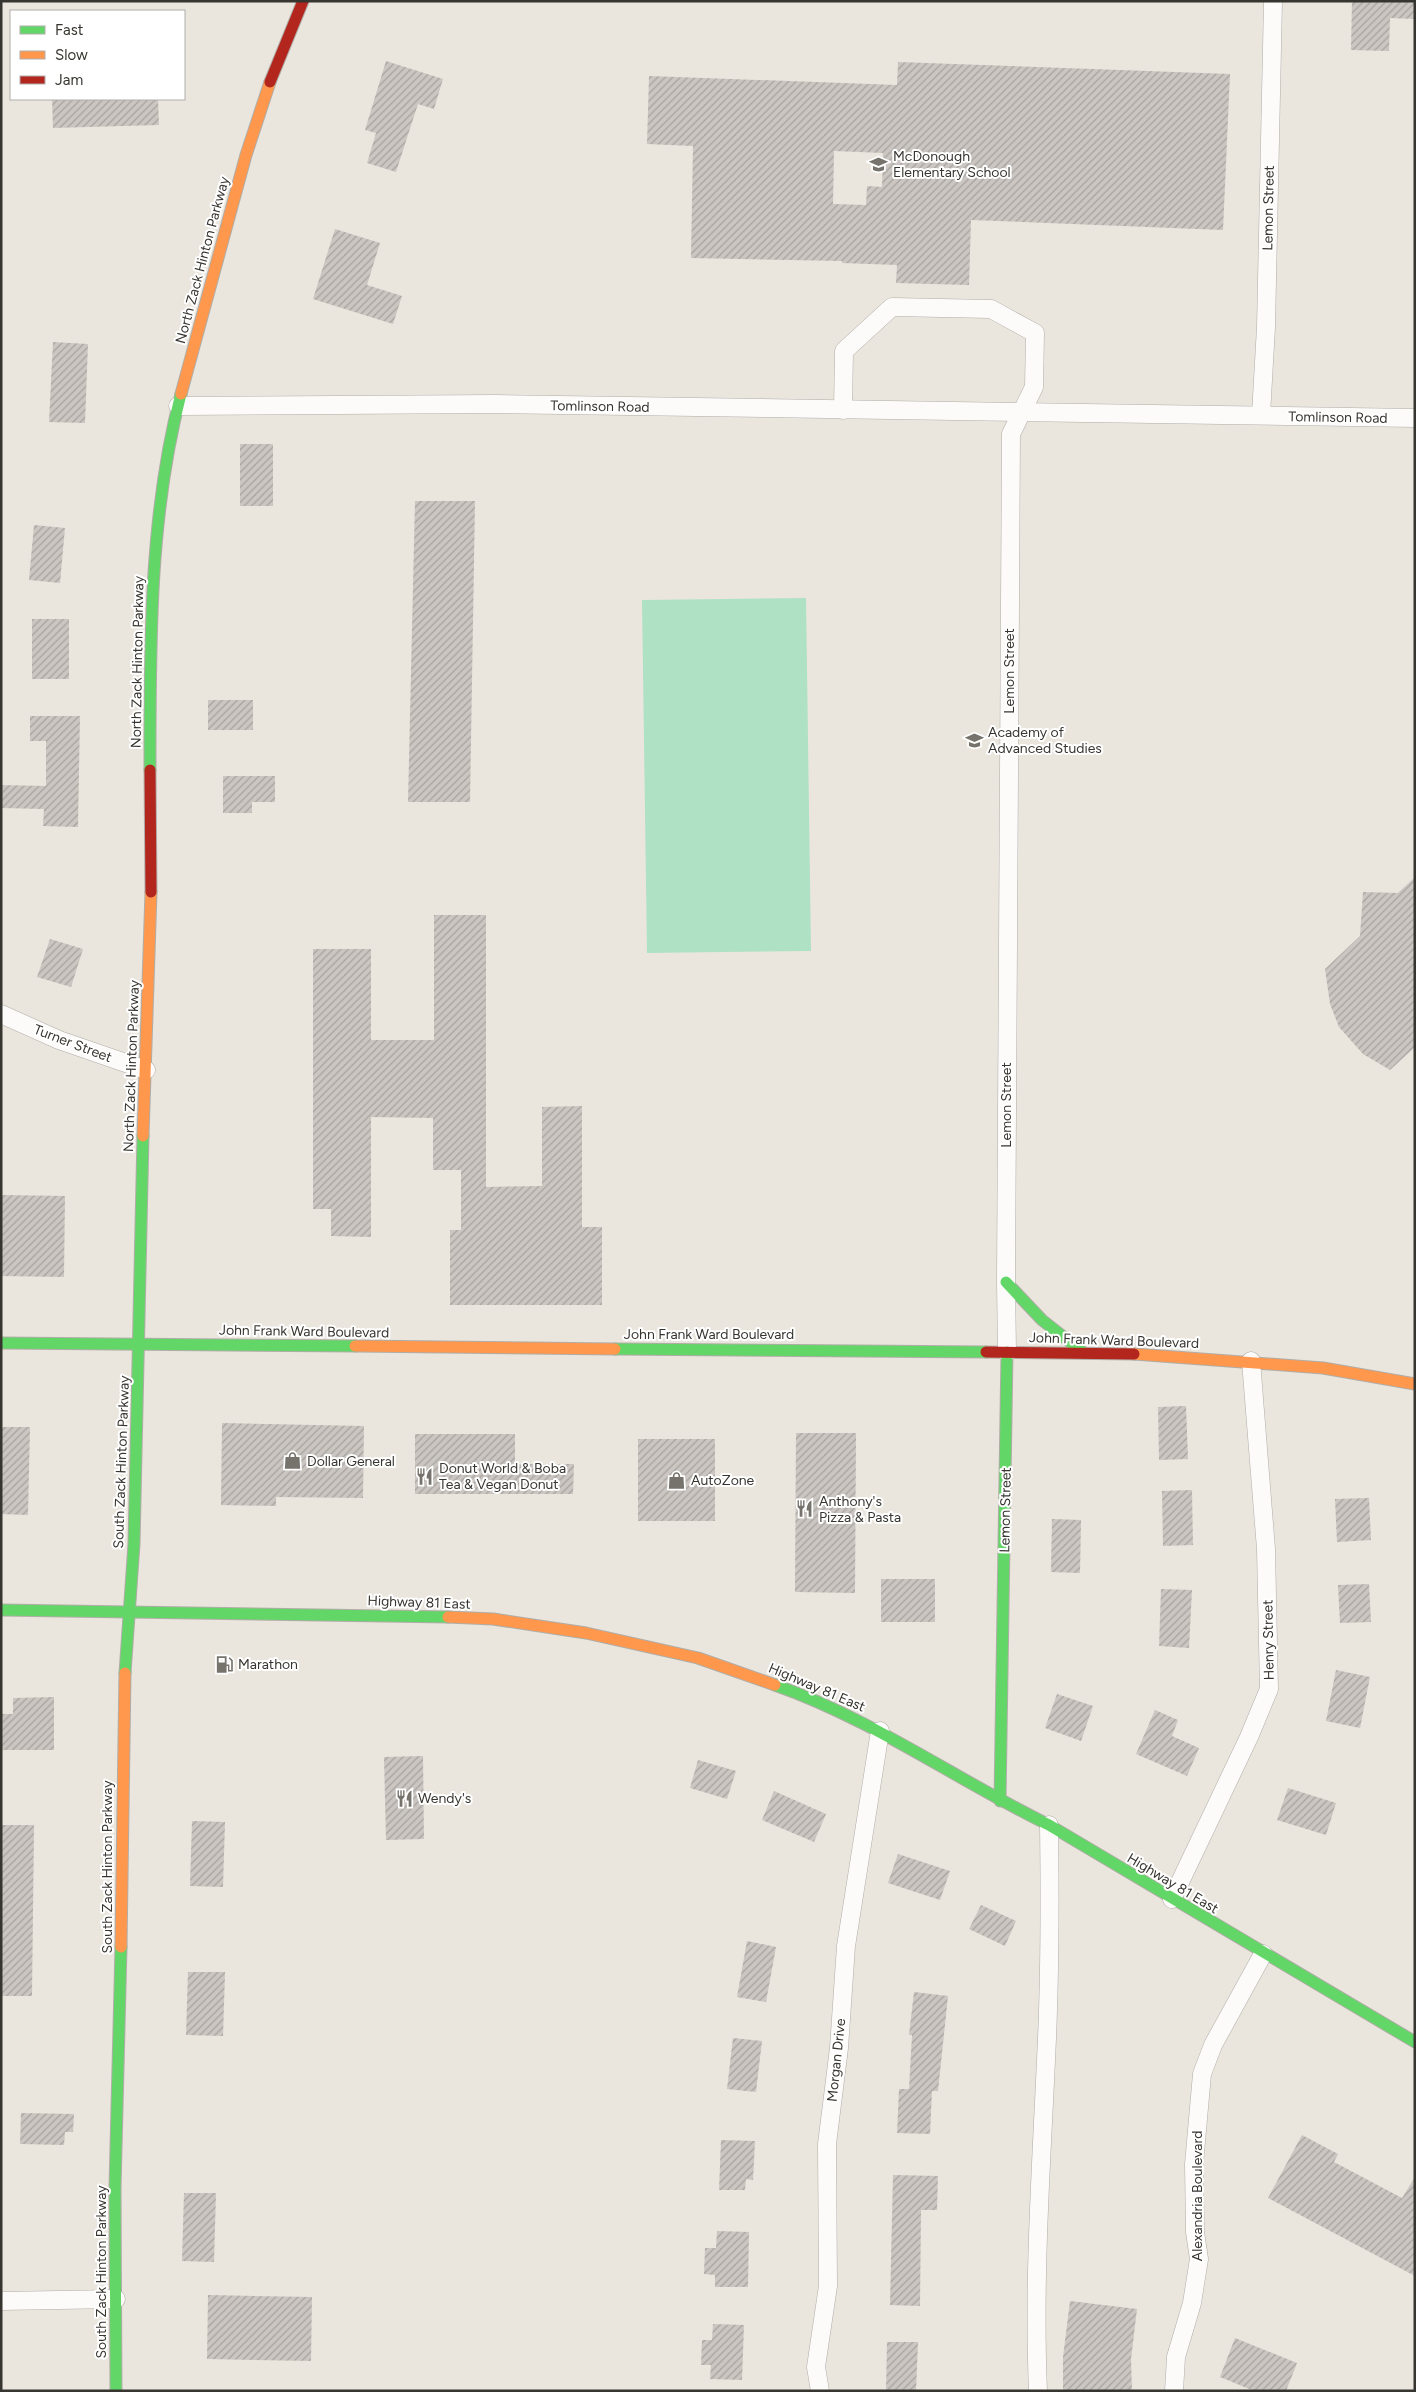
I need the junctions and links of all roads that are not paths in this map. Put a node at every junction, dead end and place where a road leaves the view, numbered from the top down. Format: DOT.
graph roads {
  1 [pos="303,1"];
  2 [pos="1273,1"];
  3 [pos="178,406"];
  4 [pos="843,410"];
  5 [pos="1022,412"];
  6 [pos="1261,415"];
  7 [pos="1415,418"];
  8 [pos="1,1014"];
  9 [pos="146,1070"];
  10 [pos="1006,1282"];
  11 [pos="1,1343"];
  12 [pos="140,1344"];
  13 [pos="1007,1352"];
  14 [pos="1084,1353"];
  15 [pos="1251,1360"];
  16 [pos="1415,1384"];
  17 [pos="1,1610"];
  18 [pos="130,1612"];
  19 [pos="880,1731"];
  20 [pos="1000,1801"];
  21 [pos="1049,1825"];
  22 [pos="1172,1899"];
  23 [pos="1263,1954"];
  24 [pos="1415,2042"];
  25 [pos="116,2299"];
  26 [pos="1,2300"];
  27 [pos="116,2391"];
  28 [pos="820,2391"];
  29 [pos="1038,2391"];
  30 [pos="1174,2391"];
  1 -- 3 [label="main road, North Zack Hinton Parkway"];
  2 -- 6 [label="street, Lemon Street"];
  3 -- 4 [label="street, Tomlinson Road"];
  3 -- 9 [label="main road, North Zack Hinton Parkway"];
  4 -- 5 [label="street, Tomlinson Road"];
  4 -- 5 [label="street, Lemon Street"];
  5 -- 6 [label="street, Tomlinson Road"];
  5 -- 10 [label="street, Lemon Street"];
  6 -- 7 [label="street, Tomlinson Road"];
  8 -- 9 [label="street, Turner Street"];
  9 -- 12 [label="main road, North Zack Hinton Parkway"];
  10 -- 13 [label="street, Lemon Street"];
  10 -- 14 [label="main road"];
  11 -- 12 [label="main road, John Frank Ward Boulevard"];
  12 -- 13 [label="main road, John Frank Ward Boulevard"];
  12 -- 18 [label="main road, South Zack Hinton Parkway"];
  13 -- 14 [label="main road, John Frank Ward Boulevard"];
  13 -- 20 [label="main road, Lemon Street"];
  14 -- 15 [label="main road, John Frank Ward Boulevard"];
  15 -- 16 [label="main road, John Frank Ward Boulevard"];
  15 -- 22 [label="street, Henry Street"];
  17 -- 18 [label="main road, Highway 81 East"];
  18 -- 19 [label="main road, Highway 81 East"];
  18 -- 25 [label="main road, South Zack Hinton Parkway"];
  19 -- 20 [label="main road, Highway 81 East"];
  19 -- 28 [label="street, Morgan Drive"];
  20 -- 21 [label="main road, Highway 81 East"];
  21 -- 22 [label="main road, Highway 81 East"];
  21 -- 29 [label="street"];
  22 -- 23 [label="main road, Highway 81 East"];
  23 -- 24 [label="main road, Highway 81 East"];
  23 -- 30 [label="street, Alexandria Boulevard"];
  25 -- 26 [label="street"];
  25 -- 27 [label="main road, South Zack Hinton Parkway"];
}
